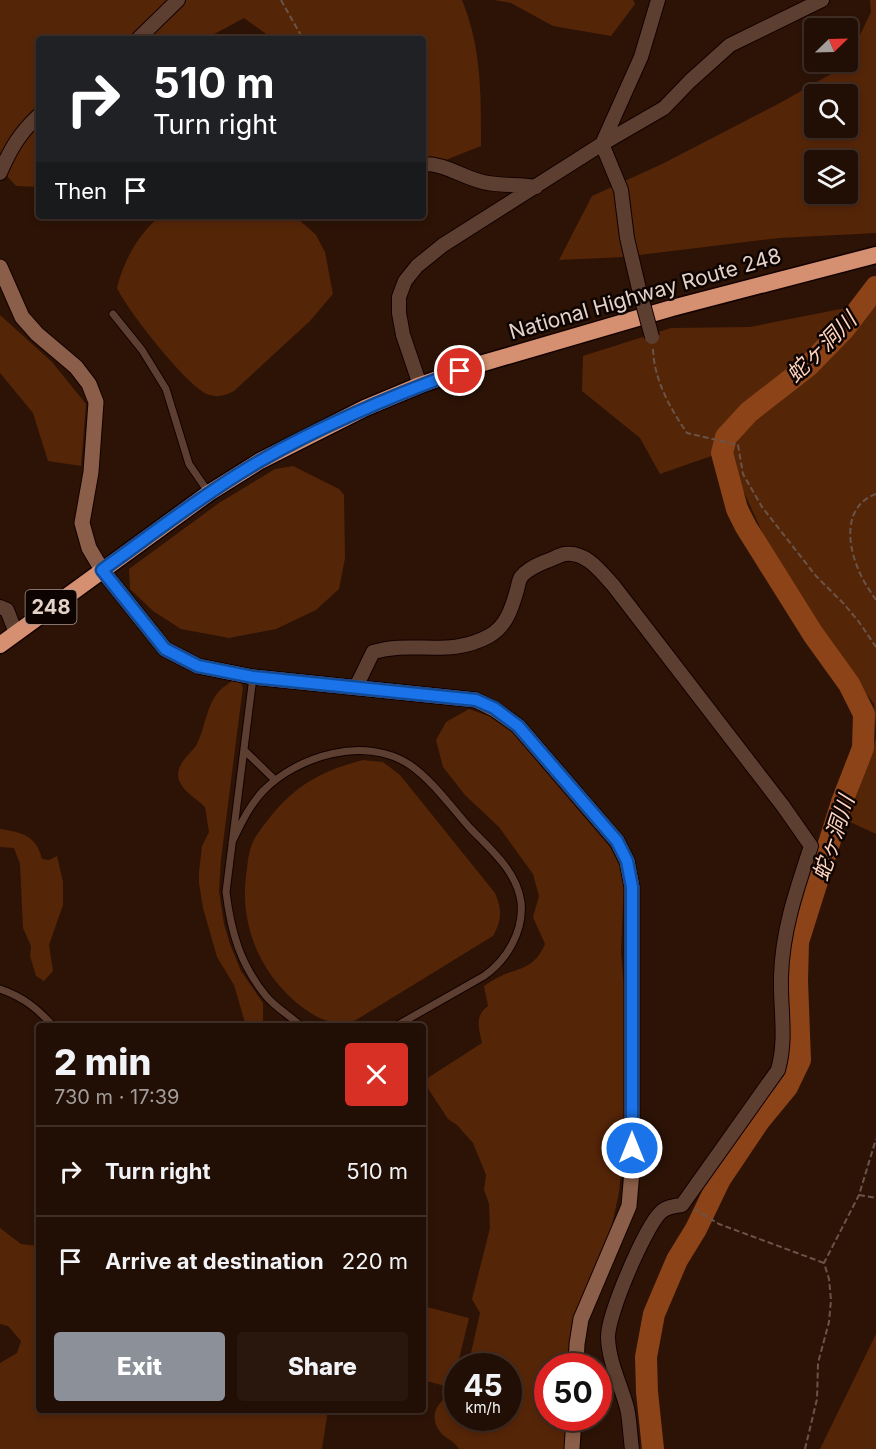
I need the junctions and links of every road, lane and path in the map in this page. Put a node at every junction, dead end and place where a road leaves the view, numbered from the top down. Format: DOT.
graph roads {
  1 [pos="178,0"];
  2 [pos="281,0"];
  3 [pos="658,0"];
  4 [pos="822,0"];
  5 [pos="141,36"];
  6 [pos="301,36"];
  7 [pos="36,118"];
  8 [pos="602,144"];
  9 [pos="426,164"];
  10 [pos="0,173"];
  11 [pos="536,188"];
  12 [pos="876,255"];
  13 [pos="0,267"];
  14 [pos="113,314"];
  15 [pos="652,337"];
  16 [pos="420,385"];
  17 [pos="210,493"];
  18 [pos="876,494"];
  19 [pos="102,570"];
  20 [pos="876,600"];
  21 [pos="0,607"];
  22 [pos="16,633"];
  23 [pos="0,645"];
  24 [pos="876,647"];
  25 [pos="253,677"];
  26 [pos="356,687"];
  27 [pos="244,750"];
  28 [pos="275,780"];
  29 [pos="232,842"];
  30 [pos="0,989"];
  31 [pos="50,1023"];
  32 [pos="298,1023"];
  33 [pos="401,1023"];
  34 [pos="876,1138"];
  35 [pos="859,1196"];
  36 [pos="876,1198"];
  37 [pos="688,1206"];
  38 [pos="824,1263"];
  39 [pos="577,1353"];
  40 [pos="573,1431"];
  41 [pos="572,1449"];
  42 [pos="632,1449"];
  43 [pos="805,1449"];
  1 -- 5 [label="street"];
  2 -- 6 [label="path"];
  3 -- 8 [label="street"];
  4 -- 8 [label="street"];
  7 -- 10 [label="street"];
  8 -- 11 [label="street"];
  8 -- 15 [label="street, bridge"];
  9 -- 11 [label="street"];
  11 -- 16 [label="street"];
  12 -- 16 [label="highway, National Highway Route 248 / 248"];
  13 -- 19 [label="main road"];
  14 -- 17 [label="lane"];
  15 -- 24 [label="path"];
  16 -- 17 [label="highway, National Highway Route 248 / 248"];
  17 -- 19 [label="highway, National Highway Route 248 / 248"];
  18 -- 20 [label="path"];
  19 -- 22 [label="highway, National Highway Route 248 / 248"];
  19 -- 25 [label="main road"];
  21 -- 22 [label="street"];
  22 -- 23 [label="highway, National Highway Route 248 / 248"];
  25 -- 26 [label="main road"];
  25 -- 27 [label="lane"];
  26 -- 39 [label="main road"];
  26 -- 42 [label="street"];
  27 -- 28 [label="lane"];
  27 -- 29 [label="lane"];
  28 -- 29 [label="lane"];
  28 -- 33 [label="lane"];
  29 -- 32 [label="lane"];
  30 -- 31 [label="lane"];
  34 -- 35 [label="path"];
  35 -- 36 [label="path"];
  35 -- 38 [label="path"];
  37 -- 38 [label="path"];
  38 -- 43 [label="path"];
  40 -- 41 [label="main road"];
}
